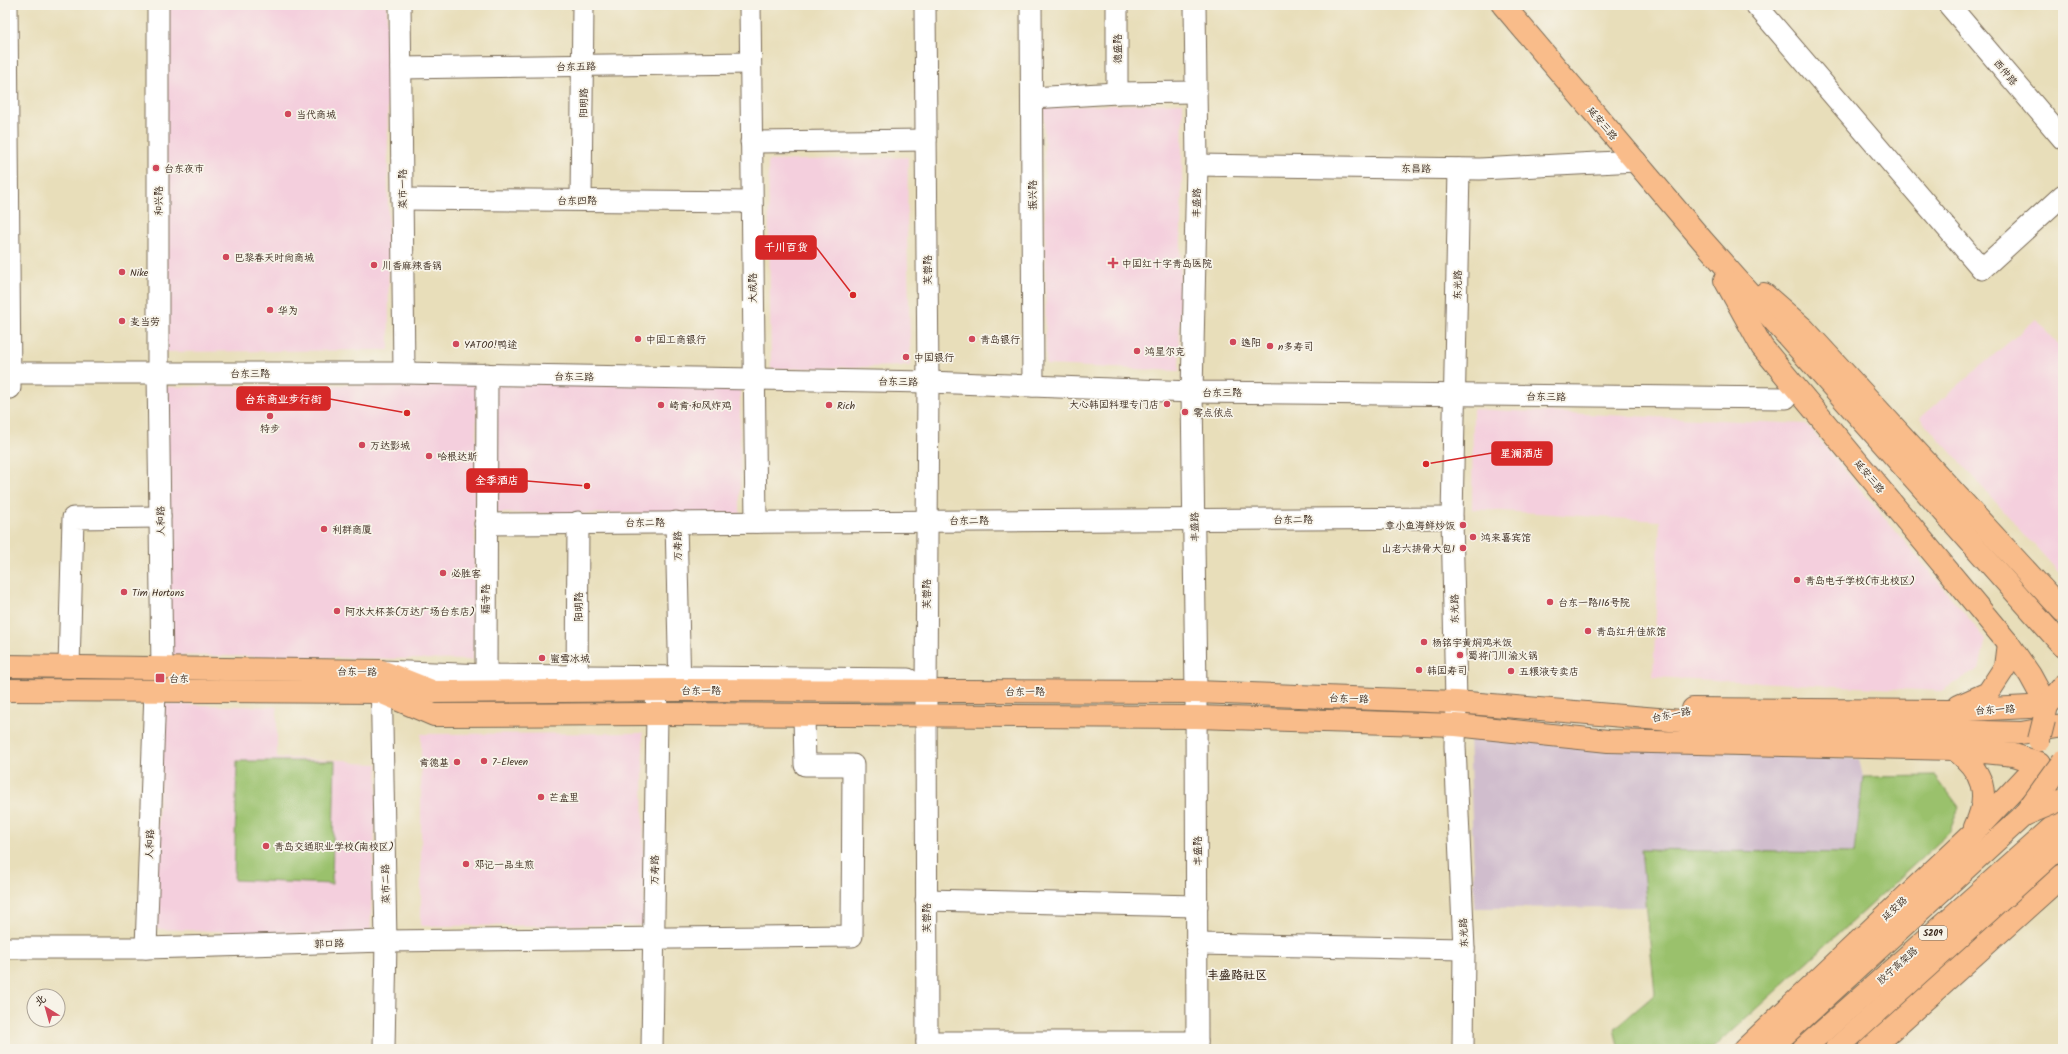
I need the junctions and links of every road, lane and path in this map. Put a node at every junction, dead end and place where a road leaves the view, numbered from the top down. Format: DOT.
graph roads {
  1 [pos="7,5"];
  2 [pos="158,5"];
  3 [pos="400,5"];
  4 [pos="583,5"];
  5 [pos="750,5"];
  6 [pos="925,5"];
  7 [pos="1031,5"];
  8 [pos="1117,5"];
  9 [pos="1195,5"];
  10 [pos="1503,5"];
  11 [pos="1756,5"];
  12 [pos="1949,5"];
  13 [pos="750,63"];
  14 [pos="583,66"];
  15 [pos="401,68"];
  16 [pos="1195,92"];
  17 [pos="1117,93"];
  18 [pos="1032,98"];
  19 [pos="2063,139"];
  20 [pos="926,140"];
  21 [pos="751,142"];
  22 [pos="1636,161"];
  23 [pos="1197,165"];
  24 [pos="1459,169"];
  25 [pos="2063,195"];
  26 [pos="581,200"];
  27 [pos="751,202"];
  28 [pos="402,208"];
  29 [pos="1702,241"];
  30 [pos="7,352"];
  31 [pos="158,373"];
  32 [pos="404,373"];
  33 [pos="487,374"];
  34 [pos="753,380"];
  35 [pos="7,381"];
  36 [pos="928,382"];
  37 [pos="1033,386"];
  38 [pos="1192,392"];
  39 [pos="1454,394"];
  40 [pos="1786,398"];
  41 [pos="927,512"];
  42 [pos="160,517"];
  43 [pos="1452,518"];
  44 [pos="1194,519"];
  45 [pos="578,522"];
  46 [pos="676,522"];
  47 [pos="756,522"];
  48 [pos="485,524"];
  49 [pos="2063,611"];
  50 [pos="2008,643"];
  51 [pos="2060,644"];
  52 [pos="2063,662"];
  53 [pos="5,666"];
  54 [pos="69,667"];
  55 [pos="162,669"];
  56 [pos="380,671"];
  57 [pos="486,675"];
  58 [pos="577,684"];
  59 [pos="680,684"];
  60 [pos="2063,686"];
  61 [pos="5,690"];
  62 [pos="656,690"];
  63 [pos="155,691"];
  64 [pos="926,691"];
  65 [pos="380,692"];
  66 [pos="1196,692"];
  67 [pos="1456,702"];
  68 [pos="1948,711"];
  69 [pos="657,714"];
  70 [pos="804,715"];
  71 [pos="926,715"];
  72 [pos="1196,717"];
  73 [pos="1655,719"];
  74 [pos="2048,723"];
  75 [pos="1456,725"];
  76 [pos="1954,748"];
  77 [pos="2063,761"];
  78 [pos="2038,763"];
  79 [pos="2060,802"];
  80 [pos="2024,815"];
  81 [pos="2063,818"];
  82 [pos="1972,834"];
  83 [pos="2063,844"];
  84 [pos="2063,876"];
  85 [pos="926,900"];
  86 [pos="1197,906"];
  87 [pos="652,938"];
  88 [pos="386,941"];
  89 [pos="1197,944"];
  90 [pos="5,948"];
  91 [pos="146,948"];
  92 [pos="1464,949"];
  93 [pos="927,1045"];
  94 [pos="1197,1046"];
  95 [pos="384,1049"];
  96 [pos="652,1049"];
  97 [pos="1463,1049"];
  98 [pos="1745,1049"];
  99 [pos="1769,1049"];
  100 [pos="1803,1049"];
  101 [pos="1836,1049"];
  102 [pos="1870,1049"];
  1 -- 30 [label="street"];
  2 -- 31 [label="street, 和兴路"];
  3 -- 15 [label="street, 菜市一路"];
  4 -- 14 [label="street, 阳明路"];
  5 -- 13 [label="street, 大成路"];
  6 -- 20 [label="street, 芙蓉路"];
  7 -- 18 [label="street, 振兴路"];
  8 -- 17 [label="street, 德盛路"];
  9 -- 16 [label="street, 丰盛路"];
  10 -- 22 [label="main road, 延安三路"];
  11 -- 25 [label="street"];
  12 -- 19 [label="street, 西仲路"];
  13 -- 14 [label="street, 台东五路"];
  13 -- 21 [label="street, 大成路"];
  14 -- 15 [label="street, 台东五路"];
  14 -- 26 [label="street, 阳明路"];
  15 -- 28 [label="street, 菜市一路"];
  16 -- 17 [label="street"];
  16 -- 23 [label="street, 丰盛路"];
  17 -- 18 [label="street"];
  18 -- 37 [label="street, 振兴路"];
  20 -- 21 [label="street"];
  20 -- 36 [label="street, 芙蓉路"];
  21 -- 27 [label="street, 大成路"];
  22 -- 24 [label="street, 东昌路"];
  22 -- 29 [label="main road, 延安三路"];
  23 -- 24 [label="street, 东昌路"];
  23 -- 38 [label="street, 丰盛路"];
  24 -- 39 [label="street, 东光路"];
  26 -- 27 [label="street, 台东四路"];
  26 -- 28 [label="street, 台东四路"];
  27 -- 34 [label="street, 大成路"];
  28 -- 32 [label="street, 菜市一路"];
  29 -- 49 [label="main road, 延安三路"];
  29 -- 50 [label="main road, 延安三路"];
  29 -- 51 [label="main road, 延安三路"];
  30 -- 35 [label="street"];
  31 -- 32 [label="street, 台东三路"];
  31 -- 35 [label="street, 台东三路"];
  31 -- 42 [label="street, 人和路"];
  32 -- 33 [label="street, 台东三路"];
  33 -- 34 [label="street, 台东三路"];
  33 -- 48 [label="street, 福寺路"];
  34 -- 36 [label="street, 台东三路"];
  34 -- 47 [label="street, 大成路"];
  36 -- 37 [label="street, 台东三路"];
  36 -- 41 [label="street, 芙蓉路"];
  37 -- 38 [label="street, 台东三路"];
  38 -- 39 [label="street, 台东三路"];
  38 -- 44 [label="street, 丰盛路"];
  39 -- 40 [label="street, 台东三路"];
  39 -- 43 [label="street, 东光路"];
  41 -- 44 [label="street, 台东二路"];
  41 -- 47 [label="street, 台东二路"];
  41 -- 64 [label="street, 芙蓉路"];
  42 -- 54 [label="street"];
  42 -- 55 [label="street, 人和路"];
  43 -- 44 [label="street, 台东二路"];
  43 -- 67 [label="street, 东光路"];
  44 -- 66 [label="street, 丰盛路"];
  45 -- 46 [label="street, 台东二路"];
  45 -- 48 [label="street, 台东二路"];
  45 -- 58 [label="street, 阳明路"];
  46 -- 47 [label="street, 台东二路"];
  46 -- 59 [label="street, 万寿路"];
  48 -- 57 [label="street, 福寺路"];
  50 -- 68 [label="main road"];
  50 -- 74 [label="main road, 延安三路"];
  51 -- 52 [label="main road"];
  53 -- 54 [label="main road, 台东一路"];
  54 -- 55 [label="main road, 台东一路"];
  55 -- 56 [label="main road, 台东一路"];
  56 -- 57 [label="street"];
  56 -- 58 [label="main road, 台东一路"];
  56 -- 65 [label="street, 菜市二路"];
  57 -- 58 [label="street"];
  58 -- 59 [label="street"];
  58 -- 62 [label="main road, 台东一路"];
  59 -- 62 [label="main road, 台东一路"];
  59 -- 64 [label="main road, 台东一路"];
  60 -- 74 [label="main road"];
  61 -- 63 [label="main road, 台东一路"];
  62 -- 69 [label="street, 万寿路"];
  63 -- 65 [label="main road, 台东一路"];
  63 -- 91 [label="street, 人和路"];
  64 -- 66 [label="main road, 台东一路"];
  64 -- 71 [label="street, 芙蓉路"];
  65 -- 69 [label="main road, 台东一路"];
  65 -- 88 [label="street, 菜市二路"];
  66 -- 67 [label="main road, 台东一路"];
  66 -- 72 [label="street, 丰盛路"];
  67 -- 73 [label="main road, 台东一路"];
  67 -- 75 [label="street, 东光路"];
  68 -- 73 [label="main road, 台东一路"];
  68 -- 74 [label="main road, 台东一路"];
  69 -- 70 [label="main road, 台东一路"];
  69 -- 87 [label="street, 万寿路"];
  70 -- 71 [label="main road, 台东一路"];
  70 -- 87 [label="street, 郭口路"];
  71 -- 72 [label="main road, 台东一路"];
  71 -- 85 [label="street, 芙蓉路"];
  72 -- 75 [label="main road, 台东一路"];
  72 -- 86 [label="street, 丰盛路"];
  73 -- 74 [label="main road"];
  74 -- 78 [label="main road"];
  75 -- 76 [label="main road, 台东一路"];
  75 -- 92 [label="street, 东光路"];
  76 -- 78 [label="main road, 台东一路"];
  76 -- 82 [label="main road"];
  77 -- 80 [label="main road, bridge"];
  78 -- 79 [label="main road"];
  78 -- 82 [label="main road, 延安路"];
  79 -- 80 [label="main road, bridge"];
  80 -- 99 [label="main road"];
  81 -- 100 [label="main road, 胶宁高架路 / S209"];
  82 -- 98 [label="main road, 延安路"];
  83 -- 101 [label="main road, S209"];
  84 -- 102 [label="main road"];
  85 -- 86 [label="street"];
  85 -- 93 [label="street, 芙蓉路"];
  86 -- 89 [label="street, 丰盛路"];
  87 -- 88 [label="street, 郭口路"];
  87 -- 96 [label="street, 万寿路"];
  88 -- 91 [label="street, 郭口路"];
  88 -- 95 [label="street, 菜市二路"];
  89 -- 92 [label="street"];
  89 -- 94 [label="street, 丰盛路"];
  90 -- 91 [label="street, 郭口路"];
  92 -- 97 [label="street, 东光路"];
  93 -- 94 [label="street"];
}
